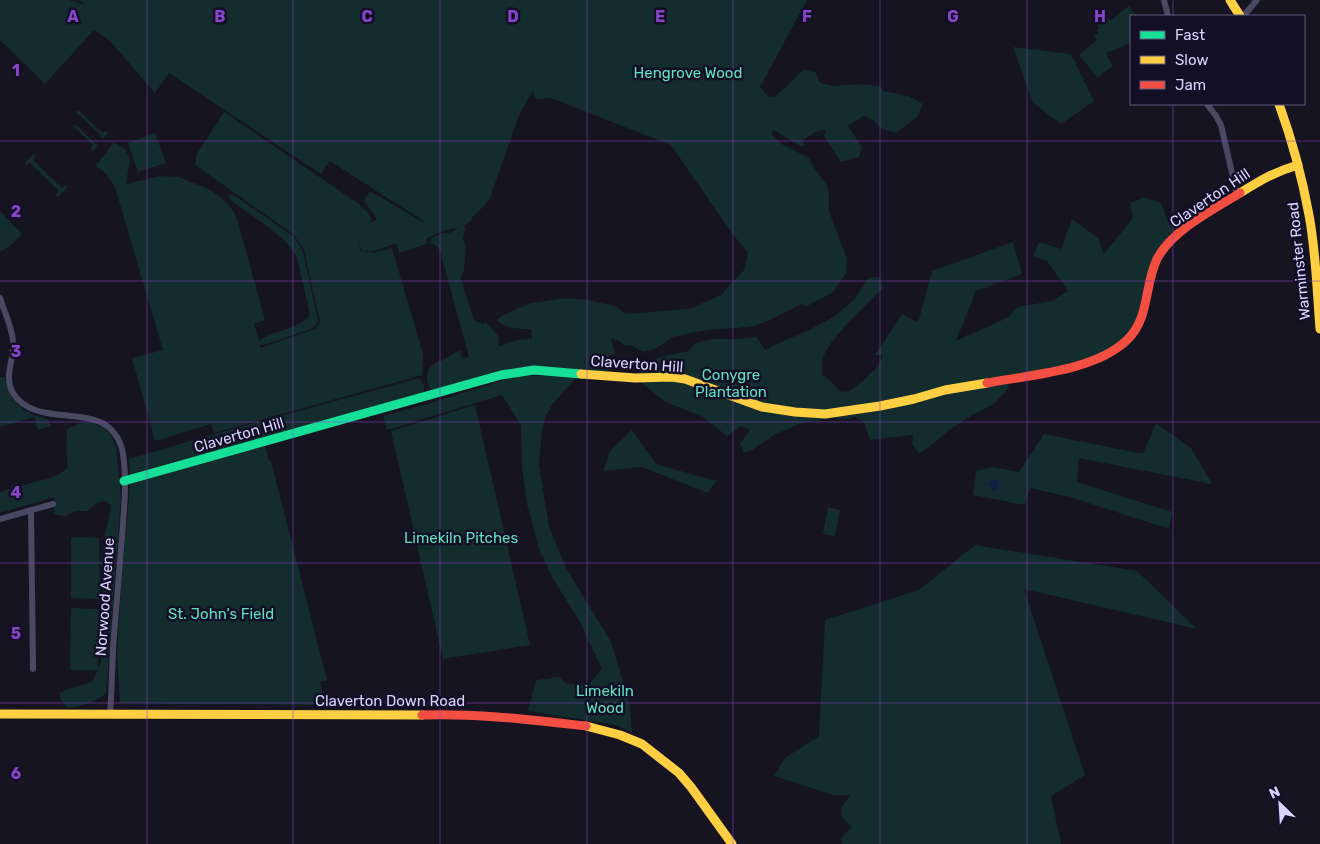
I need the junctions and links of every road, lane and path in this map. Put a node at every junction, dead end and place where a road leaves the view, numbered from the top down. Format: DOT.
graph roads {
  1 [pos="1164,0"];
  2 [pos="1230,0"];
  3 [pos="1257,0"];
  4 [pos="1168,15"];
  5 [pos="1239,15"];
  6 [pos="1242,15"];
  7 [pos="1208,105"];
  8 [pos="1279,105"];
  9 [pos="1298,165"];
  10 [pos="1237,195"];
  11 [pos="0,298"];
  12 [pos="1320,329"];
  13 [pos="124,481"];
  14 [pos="53,504"];
  15 [pos="31,510"];
  16 [pos="0,519"];
  17 [pos="33,670"];
  18 [pos="0,714"];
  19 [pos="110,714"];
  20 [pos="732,844"];
  1 -- 4 [label="street"];
  2 -- 5 [label="main road"];
  3 -- 6 [label="street"];
  7 -- 10 [label="street"];
  8 -- 9 [label="main road, Warminster Road"];
  9 -- 10 [label="main road, Claverton Hill"];
  9 -- 12 [label="main road, Warminster Road"];
  10 -- 13 [label="main road, Claverton Hill"];
  11 -- 13 [label="street, Norwood Avenue"];
  13 -- 19 [label="street, Norwood Avenue"];
  14 -- 15 [label="street"];
  15 -- 16 [label="street"];
  15 -- 17 [label="street"];
  18 -- 19 [label="main road, Claverton Down Road"];
  19 -- 20 [label="main road, Claverton Down Road"];
}
